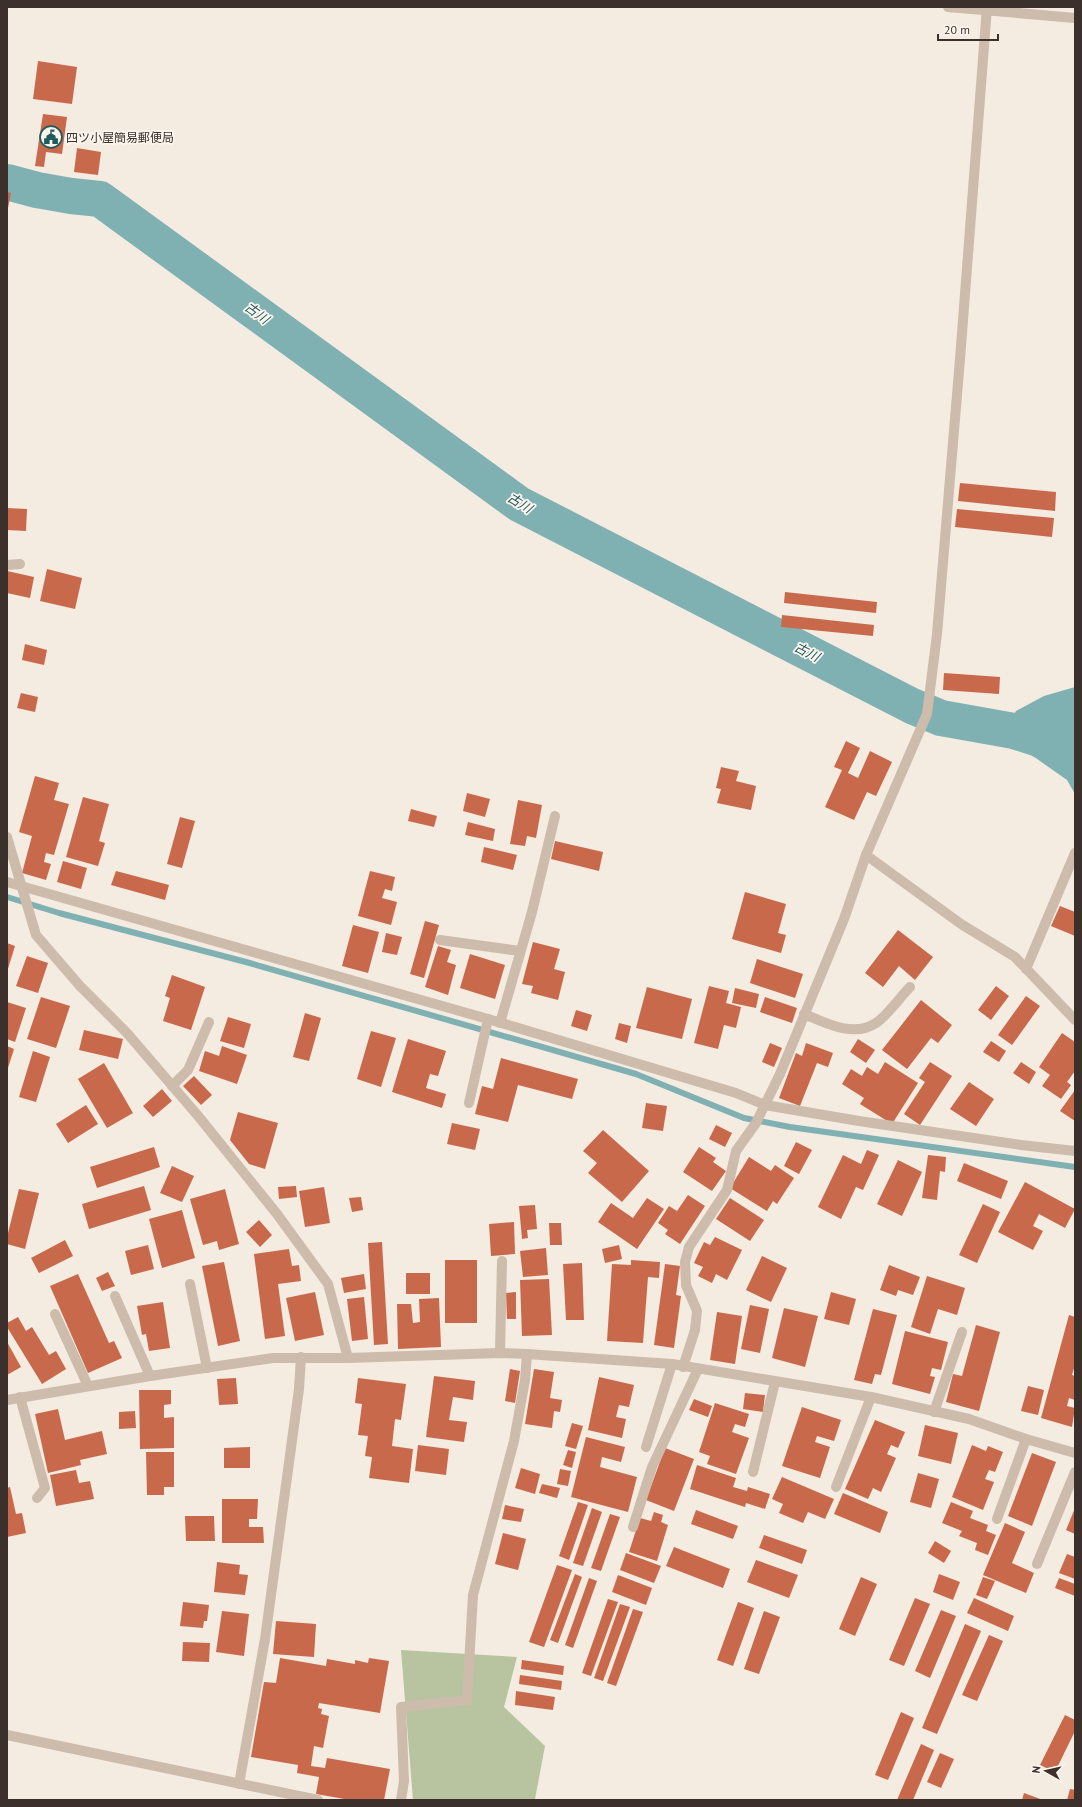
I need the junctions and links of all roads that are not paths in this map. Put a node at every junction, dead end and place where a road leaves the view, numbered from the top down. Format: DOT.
graph roads {
  1 [pos="948,7"];
  2 [pos="987,9"];
  3 [pos="1075,18"];
  4 [pos="20,564"];
  5 [pos="7,565"];
  6 [pos="555,816"];
  7 [pos="7,837"];
  8 [pos="1075,853"];
  9 [pos="866,855"];
  10 [pos="7,882"];
  11 [pos="22,886"];
  12 [pos="440,940"];
  13 [pos="520,951"];
  14 [pos="1026,969"];
  15 [pos="910,987"];
  16 [pos="804,1014"];
  17 [pos="1075,1020"];
  18 [pos="208,1022"];
  19 [pos="488,1023"];
  20 [pos="500,1023"];
  21 [pos="172,1086"];
  22 [pos="469,1103"];
  23 [pos="763,1108"];
  24 [pos="1075,1151"];
  25 [pos="502,1261"];
  26 [pos="190,1284"];
  27 [pos="115,1296"];
  28 [pos="54,1314"];
  29 [pos="962,1332"];
  30 [pos="500,1353"];
  31 [pos="528,1354"];
  32 [pos="301,1357"];
  33 [pos="348,1358"];
  34 [pos="672,1364"];
  35 [pos="683,1366"];
  36 [pos="207,1368"];
  37 [pos="698,1369"];
  38 [pos="150,1376"];
  39 [pos="775,1382"];
  40 [pos="88,1386"];
  41 [pos="20,1397"];
  42 [pos="871,1397"];
  43 [pos="7,1400"];
  44 [pos="934,1412"];
  45 [pos="1026,1439"];
  46 [pos="646,1447"];
  47 [pos="1075,1453"];
  48 [pos="753,1472"];
  49 [pos="1075,1472"];
  50 [pos="836,1487"];
  51 [pos="37,1498"];
  52 [pos="997,1519"];
  53 [pos="633,1527"];
  54 [pos="1037,1564"];
  55 [pos="7,1735"];
  56 [pos="239,1784"];
  57 [pos="318,1800"];
  58 [pos="401,1800"];
  1 -- 2 [label="street"];
  2 -- 3 [label="street"];
  2 -- 9 [label="street"];
  4 -- 5 [label="street"];
  6 -- 13 [label="street"];
  7 -- 11 [label="street"];
  8 -- 14 [label="street"];
  9 -- 14 [label="street"];
  9 -- 16 [label="street"];
  10 -- 11 [label="street"];
  11 -- 19 [label="street"];
  11 -- 21 [label="street"];
  12 -- 13 [label="street"];
  13 -- 20 [label="street"];
  14 -- 17 [label="street"];
  15 -- 16 [label="street"];
  16 -- 23 [label="street"];
  18 -- 21 [label="street"];
  19 -- 20 [label="street"];
  19 -- 22 [label="street"];
  20 -- 23 [label="street"];
  21 -- 33 [label="street"];
  23 -- 24 [label="street"];
  23 -- 35 [label="street"];
  25 -- 30 [label="street"];
  26 -- 36 [label="street"];
  27 -- 38 [label="street"];
  28 -- 40 [label="street"];
  29 -- 44 [label="street"];
  30 -- 31 [label="street"];
  30 -- 33 [label="street"];
  31 -- 34 [label="street"];
  31 -- 58 [label="street"];
  32 -- 33 [label="street"];
  32 -- 36 [label="street"];
  32 -- 56 [label="street"];
  34 -- 35 [label="street"];
  34 -- 46 [label="street"];
  35 -- 37 [label="street"];
  36 -- 38 [label="street"];
  37 -- 39 [label="street"];
  37 -- 53 [label="street"];
  38 -- 40 [label="street"];
  39 -- 42 [label="street"];
  39 -- 48 [label="street"];
  40 -- 41 [label="street"];
  41 -- 43 [label="street"];
  41 -- 51 [label="street"];
  42 -- 44 [label="street"];
  42 -- 50 [label="street"];
  44 -- 45 [label="street"];
  45 -- 47 [label="street"];
  45 -- 52 [label="street"];
  49 -- 54 [label="street"];
  55 -- 56 [label="street"];
  56 -- 57 [label="street"];
}
